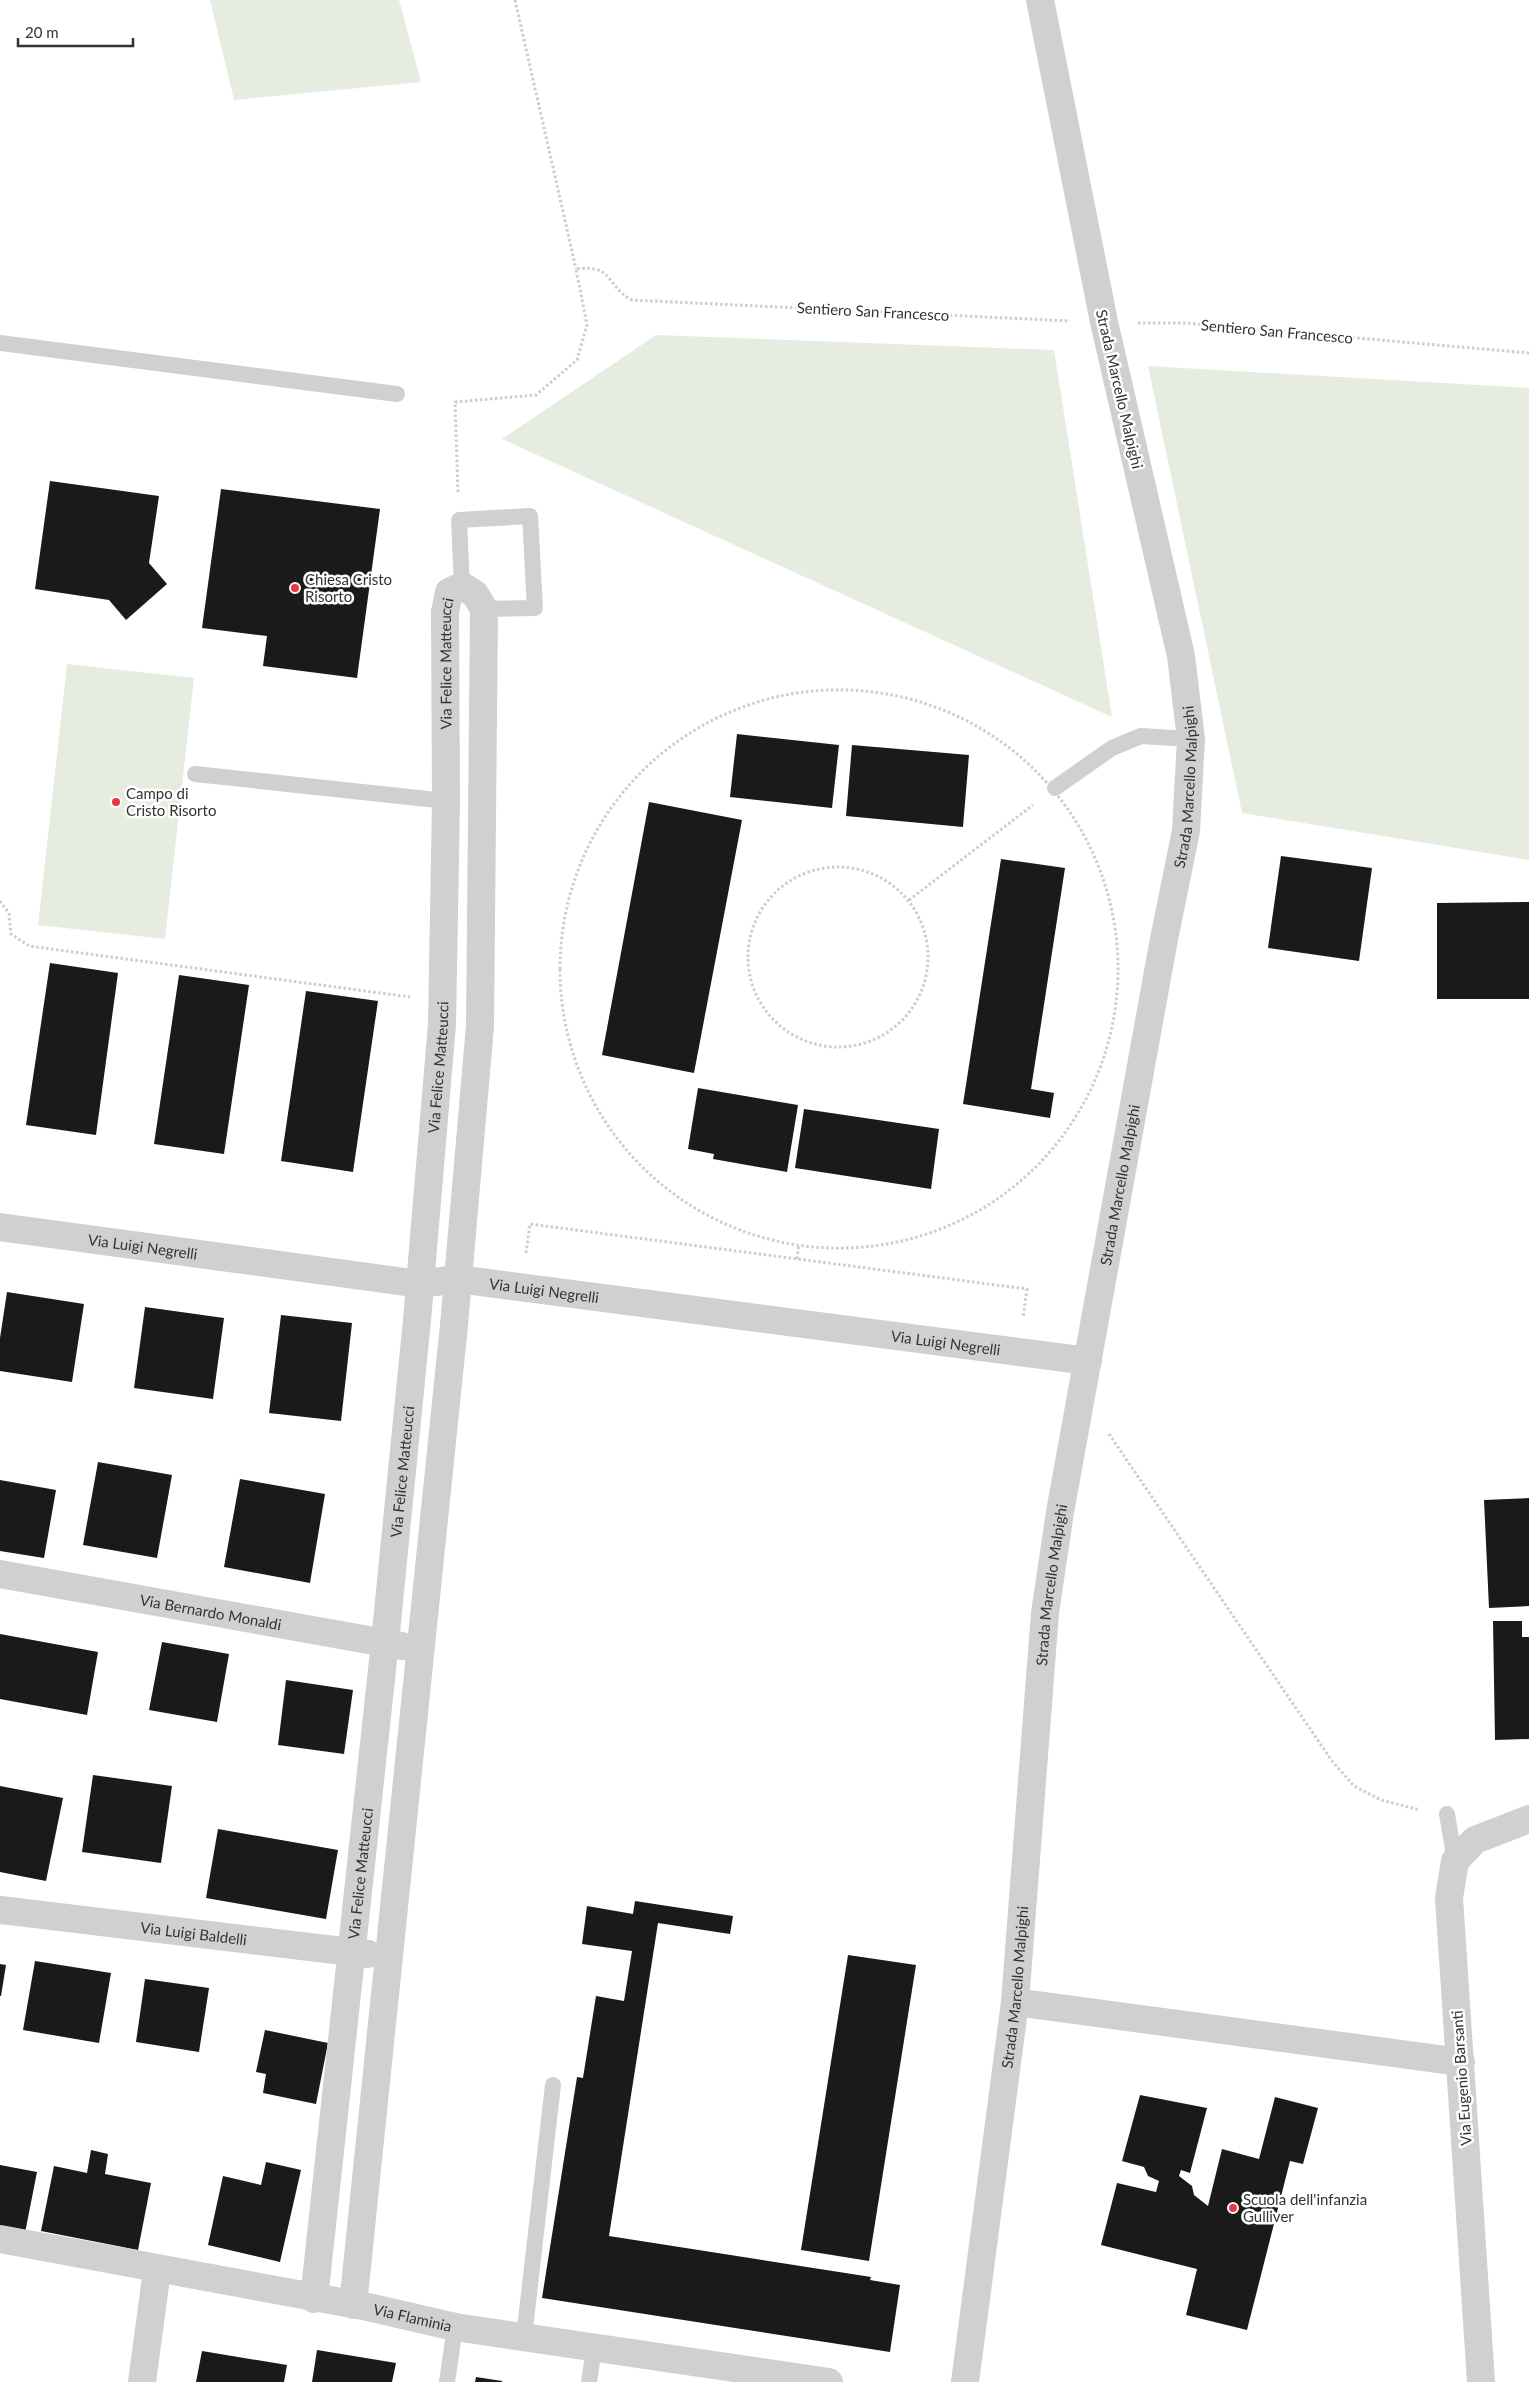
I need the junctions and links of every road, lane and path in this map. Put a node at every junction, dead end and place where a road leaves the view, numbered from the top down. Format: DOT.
graph roads {
  1 [pos="515,0"];
  2 [pos="1040,0"];
  3 [pos="576,269"];
  4 [pos="1104,322"];
  5 [pos="0,343"];
  6 [pos="1529,353"];
  7 [pos="397,394"];
  8 [pos="459,520"];
  9 [pos="462,586"];
  10 [pos="484,609"];
  11 [pos="1191,739"];
  12 [pos="195,774"];
  13 [pos="1051,791"];
  14 [pos="1040,800"];
  15 [pos="446,802"];
  16 [pos="909,900"];
  17 [pos="0,901"];
  18 [pos="442,1001"];
  19 [pos="0,1227"];
  20 [pos="799,1244"];
  21 [pos="797,1259"];
  22 [pos="525,1261"];
  23 [pos="458,1279"];
  24 [pos="420,1284"];
  25 [pos="1022,1325"];
  26 [pos="1088,1361"];
  27 [pos="1105,1427"];
  28 [pos="0,1574"];
  29 [pos="385,1642"];
  30 [pos="422,1649"];
  31 [pos="1447,1814"];
  32 [pos="1529,1819"];
  33 [pos="1455,1861"];
  34 [pos="0,1910"];
  35 [pos="350,1952"];
  36 [pos="388,1956"];
  37 [pos="1015,2002"];
  38 [pos="1460,2062"];
  39 [pos="553,2085"];
  40 [pos="0,2239"];
  41 [pos="157,2270"];
  42 [pos="314,2299"];
  43 [pos="353,2305"];
  44 [pos="456,2326"];
  45 [pos="524,2337"];
  46 [pos="594,2348"];
  47 [pos="142,2382"];
  48 [pos="446,2382"];
  49 [pos="589,2382"];
  50 [pos="829,2382"];
  51 [pos="965,2382"];
  52 [pos="1482,2382"];
  1 -- 3 [label="path"];
  2 -- 4 [label="street, Strada Marcello Malpighi"];
  3 -- 4 [label="path, Sentiero San Francesco"];
  3 -- 8 [label="path"];
  4 -- 6 [label="path, Sentiero San Francesco"];
  4 -- 11 [label="street, Strada Marcello Malpighi"];
  5 -- 7 [label="lane"];
  8 -- 9 [label="lane"];
  8 -- 10 [label="lane"];
  9 -- 10 [label="street, Via Felice Matteucci"];
  9 -- 15 [label="street, Via Felice Matteucci"];
  10 -- 23 [label="street"];
  11 -- 13 [label="lane"];
  11 -- 26 [label="street, Strada Marcello Malpighi"];
  12 -- 15 [label="lane"];
  13 -- 20 [label="path"];
  13 -- 20 [label="path"];
  14 -- 16 [label="path"];
  15 -- 18 [label="street, Via Felice Matteucci"];
  16 -- 16 [label="path"];
  17 -- 18 [label="path"];
  18 -- 24 [label="street, Via Felice Matteucci"];
  19 -- 24 [label="street, Via Luigi Negrelli"];
  20 -- 21 [label="path"];
  21 -- 22 [label="path"];
  21 -- 25 [label="path"];
  23 -- 24 [label="street, Via Luigi Negrelli"];
  23 -- 26 [label="street, Via Luigi Negrelli"];
  23 -- 30 [label="street"];
  24 -- 29 [label="street, Via Felice Matteucci"];
  26 -- 37 [label="street, Strada Marcello Malpighi"];
  27 -- 31 [label="path"];
  28 -- 29 [label="street, Via Bernardo Monaldi"];
  29 -- 30 [label="street, Via Bernardo Monaldi"];
  29 -- 35 [label="street, Via Felice Matteucci"];
  30 -- 36 [label="street"];
  31 -- 33 [label="lane"];
  32 -- 33 [label="street"];
  33 -- 38 [label="street, Via Eugenio Barsanti"];
  34 -- 35 [label="street, Via Luigi Baldelli"];
  35 -- 36 [label="street, Via Luigi Baldelli"];
  35 -- 42 [label="street, Via Felice Matteucci"];
  36 -- 43 [label="street"];
  37 -- 38 [label="street"];
  37 -- 51 [label="street, Strada Marcello Malpighi"];
  38 -- 52 [label="street, Via Eugenio Barsanti"];
  39 -- 45 [label="lane"];
  40 -- 41 [label="street, Via Flaminia"];
  41 -- 42 [label="street, Via Flaminia"];
  41 -- 47 [label="street"];
  42 -- 43 [label="street, Via Flaminia"];
  43 -- 44 [label="street, Via Flaminia"];
  44 -- 45 [label="street, Via Flaminia"];
  44 -- 48 [label="lane"];
  45 -- 46 [label="street, Via Flaminia"];
  46 -- 49 [label="lane"];
  46 -- 50 [label="street, Via Flaminia"];
}
